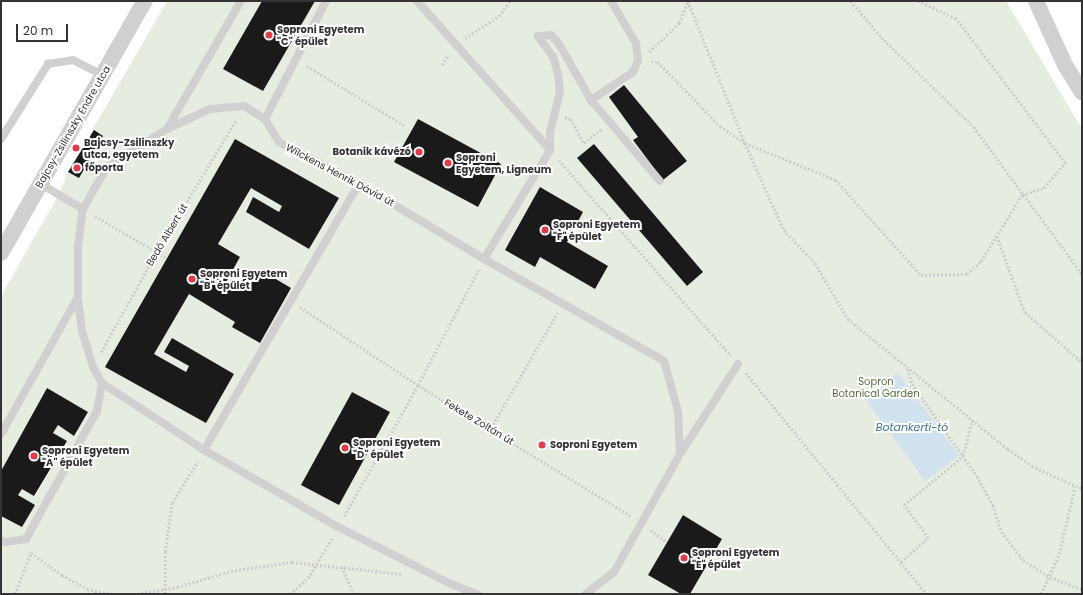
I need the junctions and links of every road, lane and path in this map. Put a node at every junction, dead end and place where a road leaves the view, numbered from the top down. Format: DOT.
graph roads {
  1 [pos="145,1"];
  2 [pos="241,1"];
  3 [pos="326,1"];
  4 [pos="417,1"];
  5 [pos="510,1"];
  6 [pos="611,1"];
  7 [pos="688,1"];
  8 [pos="851,1"];
  9 [pos="918,1"];
  10 [pos="1036,1"];
  11 [pos="454,45"];
  12 [pos="297,59"];
  13 [pos="638,61"];
  14 [pos="103,75"];
  15 [pos="1082,92"];
  16 [pos="590,100"];
  17 [pos="244,106"];
  18 [pos="265,119"];
  19 [pos="571,120"];
  20 [pos="609,123"];
  21 [pos="404,125"];
  22 [pos="167,129"];
  23 [pos="1,139"];
  24 [pos="745,143"];
  25 [pos="550,150"];
  26 [pos="660,180"];
  27 [pos="41,184"];
  28 [pos="359,184"];
  29 [pos="1022,195"];
  30 [pos="83,209"];
  31 [pos="997,235"];
  32 [pos="156,252"];
  33 [pos="1,253"];
  34 [pos="167,258"];
  35 [pos="484,259"];
  36 [pos="1082,274"];
  37 [pos="78,297"];
  38 [pos="291,301"];
  39 [pos="563,302"];
  40 [pos="1082,362"];
  41 [pos="738,364"];
  42 [pos="93,367"];
  43 [pos="907,368"];
  44 [pos="102,383"];
  45 [pos="418,385"];
  46 [pos="972,420"];
  47 [pos="491,428"];
  48 [pos="1,434"];
  49 [pos="204,450"];
  50 [pos="680,454"];
  51 [pos="962,456"];
  52 [pos="1074,487"];
  53 [pos="1082,489"];
  54 [pos="642,523"];
  55 [pos="338,527"];
  56 [pos="26,539"];
  57 [pos="1,540"];
  58 [pos="667,542"];
  59 [pos="31,553"];
  60 [pos="901,562"];
  61 [pos="318,564"];
  62 [pos="342,566"];
  63 [pos="406,575"];
  64 [pos="1050,577"];
  65 [pos="165,589"];
  66 [pos="1082,589"];
  67 [pos="15,594"];
  68 [pos="110,594"];
  69 [pos="137,594"];
  70 [pos="165,594"];
  71 [pos="290,594"];
  72 [pos="354,594"];
  73 [pos="477,594"];
  74 [pos="586,594"];
  75 [pos="1041,594"];
  1 -- 14 [label="street, Bajcsy-Zsilinszky Endre utca"];
  2 -- 22 [label="lane"];
  3 -- 12 [label="lane"];
  4 -- 11 [label="lane"];
  5 -- 11 [label="path"];
  6 -- 13 [label="lane"];
  7 -- 13 [label="path"];
  7 -- 24 [label="path"];
  8 -- 29 [label="path"];
  9 -- 29 [label="path"];
  10 -- 15 [label="street"];
  11 -- 25 [label="lane"];
  12 -- 18 [label="lane"];
  12 -- 21 [label="path"];
  13 -- 16 [label="lane"];
  13 -- 24 [label="path"];
  14 -- 23 [label="lane"];
  14 -- 27 [label="street, Bajcsy-Zsilinszky Endre utca"];
  16 -- 20 [label="lane"];
  16 -- 25 [label="lane"];
  17 -- 18 [label="lane, Wilckens Henrik Dávid út"];
  17 -- 22 [label="lane"];
  17 -- 32 [label="path, Bedő Albert út"];
  18 -- 28 [label="lane, Wilckens Henrik Dávid út"];
  19 -- 20 [label="path"];
  20 -- 26 [label="lane"];
  22 -- 30 [label="lane"];
  24 -- 31 [label="path"];
  24 -- 43 [label="path"];
  25 -- 35 [label="lane"];
  27 -- 30 [label="lane"];
  27 -- 33 [label="street, Bajcsy-Zsilinszky Endre utca"];
  28 -- 35 [label="lane, Wilckens Henrik Dávid út"];
  28 -- 38 [label="lane"];
  29 -- 31 [label="path"];
  29 -- 36 [label="path"];
  30 -- 32 [label="path"];
  30 -- 37 [label="lane"];
  31 -- 40 [label="path"];
  32 -- 34 [label="path"];
  32 -- 42 [label="path, Bedő Albert út"];
  35 -- 39 [label="lane, Wilckens Henrik Dávid út"];
  35 -- 45 [label="path"];
  37 -- 42 [label="lane"];
  37 -- 48 [label="lane"];
  38 -- 45 [label="path, Fekete Zoltán út"];
  38 -- 49 [label="lane"];
  39 -- 47 [label="path"];
  39 -- 50 [label="lane, Wilckens Henrik Dávid út"];
  41 -- 50 [label="lane"];
  42 -- 44 [label="lane"];
  43 -- 46 [label="path"];
  43 -- 51 [label="path"];
  44 -- 49 [label="lane"];
  44 -- 56 [label="lane"];
  45 -- 47 [label="path, Fekete Zoltán út"];
  45 -- 55 [label="path"];
  46 -- 51 [label="path"];
  46 -- 52 [label="path"];
  47 -- 54 [label="path, Fekete Zoltán út"];
  49 -- 55 [label="lane"];
  49 -- 65 [label="path"];
  50 -- 54 [label="lane"];
  51 -- 60 [label="path"];
  51 -- 64 [label="path"];
  52 -- 53 [label="path"];
  52 -- 64 [label="path"];
  54 -- 58 [label="path, Fekete Zoltán út"];
  54 -- 74 [label="lane"];
  55 -- 61 [label="path"];
  55 -- 73 [label="lane"];
  56 -- 57 [label="lane"];
  56 -- 59 [label="path"];
  59 -- 67 [label="path"];
  59 -- 68 [label="path"];
  61 -- 62 [label="path"];
  61 -- 65 [label="path"];
  61 -- 71 [label="path"];
  62 -- 63 [label="path"];
  62 -- 72 [label="path"];
  64 -- 66 [label="path"];
  64 -- 75 [label="path"];
  65 -- 69 [label="path"];
  65 -- 70 [label="path"];
}
